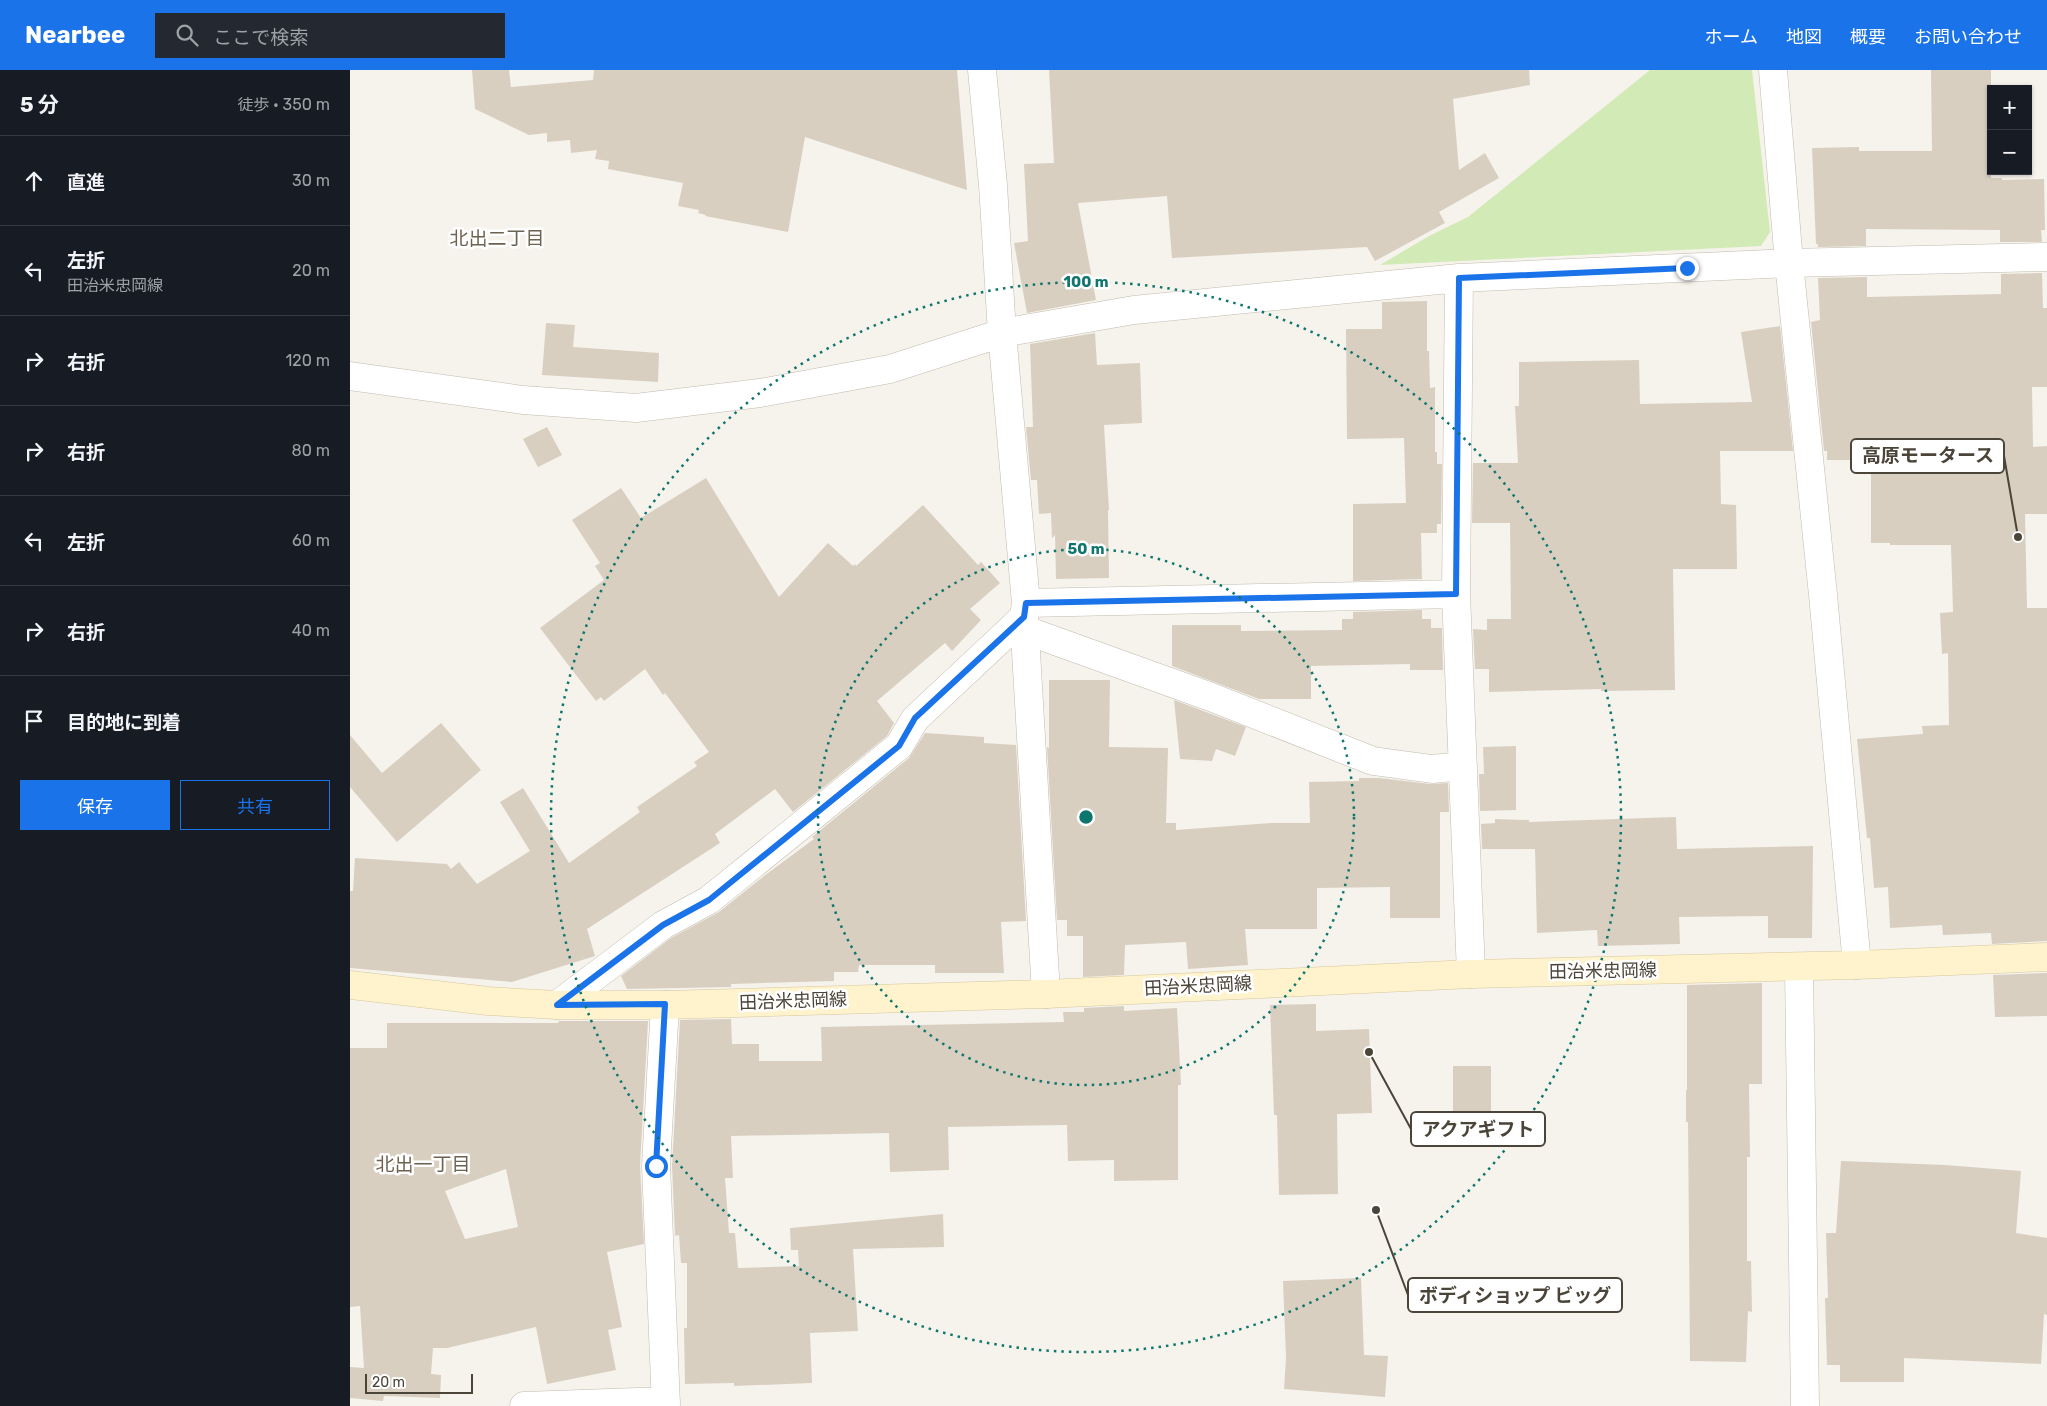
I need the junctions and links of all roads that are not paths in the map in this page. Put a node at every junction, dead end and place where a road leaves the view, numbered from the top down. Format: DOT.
graph roads {
  1 [pos="982,70"];
  2 [pos="1773,70"];
  3 [pos="2047,256"];
  4 [pos="1789,263"];
  5 [pos="1459,278"];
  6 [pos="1002,333"];
  7 [pos="350,376"];
  8 [pos="1456,594"];
  9 [pos="1025,617"];
  10 [pos="1463,766"];
  11 [pos="2047,957"];
  12 [pos="1857,966"];
  13 [pos="1799,967"];
  14 [pos="1471,974"];
  15 [pos="350,985"];
  16 [pos="1046,994"];
  17 [pos="665,1004"];
  18 [pos="557,1005"];
  19 [pos="666,1403"];
  20 [pos="524,1406"];
  21 [pos="1810,1406"];
  1 -- 6 [label="street"];
  2 -- 4 [label="street"];
  3 -- 4 [label="street"];
  4 -- 5 [label="street"];
  4 -- 12 [label="street"];
  5 -- 6 [label="street"];
  5 -- 8 [label="street"];
  6 -- 7 [label="street"];
  6 -- 9 [label="street"];
  8 -- 9 [label="street"];
  8 -- 10 [label="street"];
  9 -- 10 [label="street"];
  9 -- 16 [label="street"];
  9 -- 18 [label="street"];
  10 -- 14 [label="street"];
  11 -- 12 [label="main road, 田治米忠岡線"];
  12 -- 13 [label="main road, 田治米忠岡線"];
  13 -- 14 [label="main road, 田治米忠岡線"];
  13 -- 21 [label="street"];
  14 -- 16 [label="main road, 田治米忠岡線"];
  15 -- 18 [label="main road, 田治米忠岡線"];
  16 -- 17 [label="main road, 田治米忠岡線"];
  17 -- 18 [label="main road, 田治米忠岡線"];
  17 -- 19 [label="street"];
  19 -- 20 [label="street"];
}
